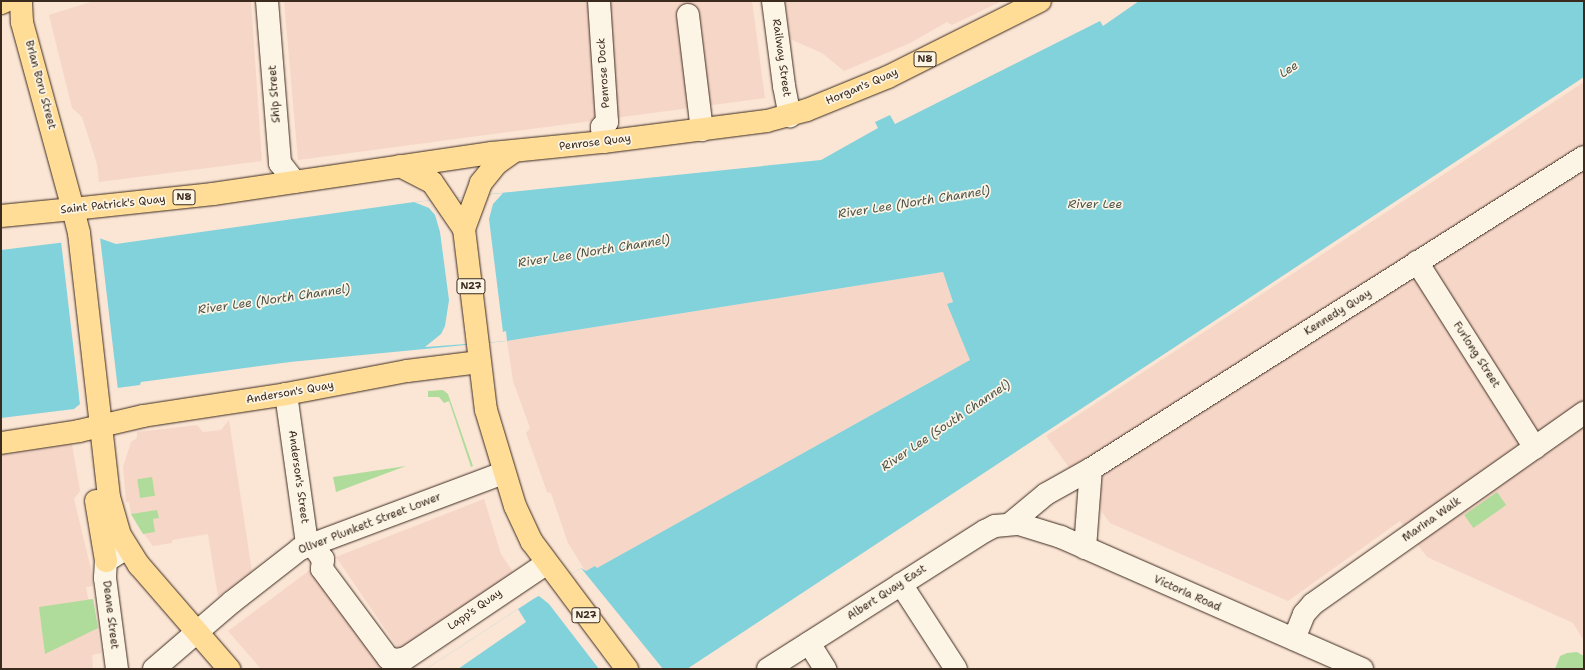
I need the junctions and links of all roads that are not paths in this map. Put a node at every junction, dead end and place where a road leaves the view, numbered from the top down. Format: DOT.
graph roads {
  1 [pos="6,1"];
  2 [pos="22,1"];
  3 [pos="267,1"];
  4 [pos="599,1"];
  5 [pos="772,1"];
  6 [pos="1040,1"];
  7 [pos="1,3"];
  8 [pos="688,15"];
  9 [pos="790,116"];
  10 [pos="702,130"];
  11 [pos="604,142"];
  12 [pos="513,152"];
  13 [pos="1584,156"];
  14 [pos="400,166"];
  15 [pos="295,182"];
  16 [pos="73,209"];
  17 [pos="1,216"];
  18 [pos="464,229"];
  19 [pos="1417,262"];
  20 [pos="478,353"];
  21 [pos="286,394"];
  22 [pos="1584,413"];
  23 [pos="101,426"];
  24 [pos="1,442"];
  25 [pos="1535,448"];
  26 [pos="97,465"];
  27 [pos="1091,469"];
  28 [pos="503,473"];
  29 [pos="1010,524"];
  30 [pos="127,548"];
  31 [pos="1085,548"];
  32 [pos="319,552"];
  33 [pos="106,561"];
  34 [pos="546,564"];
  35 [pos="901,584"];
  36 [pos="199,632"];
  37 [pos="1294,639"];
  38 [pos="809,643"];
  39 [pos="406,658"];
  40 [pos="117,669"];
  41 [pos="154,669"];
  42 [pos="229,669"];
  43 [pos="627,669"];
  44 [pos="768,669"];
  45 [pos="825,669"];
  46 [pos="956,669"];
  47 [pos="1362,669"];
  1 -- 7 [label="main road"];
  2 -- 16 [label="main road, Brian Boru Street"];
  3 -- 15 [label="street, Ship Street"];
  4 -- 11 [label="street, Penrose Dock"];
  5 -- 9 [label="street, Railway Street"];
  6 -- 9 [label="main road, Horgan's Quay / N8"];
  8 -- 10 [label="street"];
  9 -- 10 [label="main road, Penrose Quay / N8"];
  10 -- 11 [label="main road, Penrose Quay / N8"];
  11 -- 12 [label="main road, Penrose Quay / N8"];
  12 -- 14 [label="main road, Penrose Quay / N8"];
  12 -- 18 [label="main road, N27"];
  13 -- 19 [label="street, Kennedy Quay"];
  14 -- 15 [label="main road, Penrose Quay / N8"];
  14 -- 18 [label="main road"];
  15 -- 16 [label="main road, Saint Patrick's Quay / N8"];
  16 -- 17 [label="main road, Saint Patrick's Quay"];
  16 -- 23 [label="main road, Brian Boru Street"];
  18 -- 20 [label="main road, N27"];
  19 -- 25 [label="street, Furlong Street"];
  19 -- 27 [label="street, Kennedy Quay"];
  20 -- 21 [label="main road, Anderson's Quay"];
  20 -- 28 [label="main road, N27"];
  21 -- 23 [label="main road, Anderson's Quay"];
  21 -- 32 [label="street, Anderson's Street"];
  22 -- 25 [label="street, Marina Walk"];
  23 -- 24 [label="main road, Anderson's Quay"];
  23 -- 26 [label="main road, Brian Boru Street"];
  25 -- 37 [label="street, Marina Walk"];
  26 -- 30 [label="main road"];
  26 -- 33 [label="main road"];
  27 -- 29 [label="street, Kennedy Quay"];
  27 -- 31 [label="street"];
  28 -- 32 [label="street, Oliver Plunkett Street Lower"];
  28 -- 34 [label="main road, N27"];
  29 -- 31 [label="street, Victoria Road"];
  29 -- 35 [label="street, Albert Quay East"];
  30 -- 33 [label="street"];
  30 -- 36 [label="main road"];
  31 -- 37 [label="street, Victoria Road"];
  32 -- 36 [label="street, Oliver Plunkett Street Lower"];
  32 -- 39 [label="street, Anderson's Street"];
  33 -- 40 [label="street, Deane Street"];
  34 -- 39 [label="street, Lapp's Quay"];
  34 -- 43 [label="main road, N27"];
  35 -- 38 [label="street, Albert Quay East"];
  35 -- 46 [label="street"];
  36 -- 41 [label="street, Oliver Plunkett Street Lower"];
  36 -- 42 [label="main road"];
  37 -- 47 [label="street, Victoria Road"];
  38 -- 44 [label="street, Albert Quay East"];
  38 -- 45 [label="street"];
}
